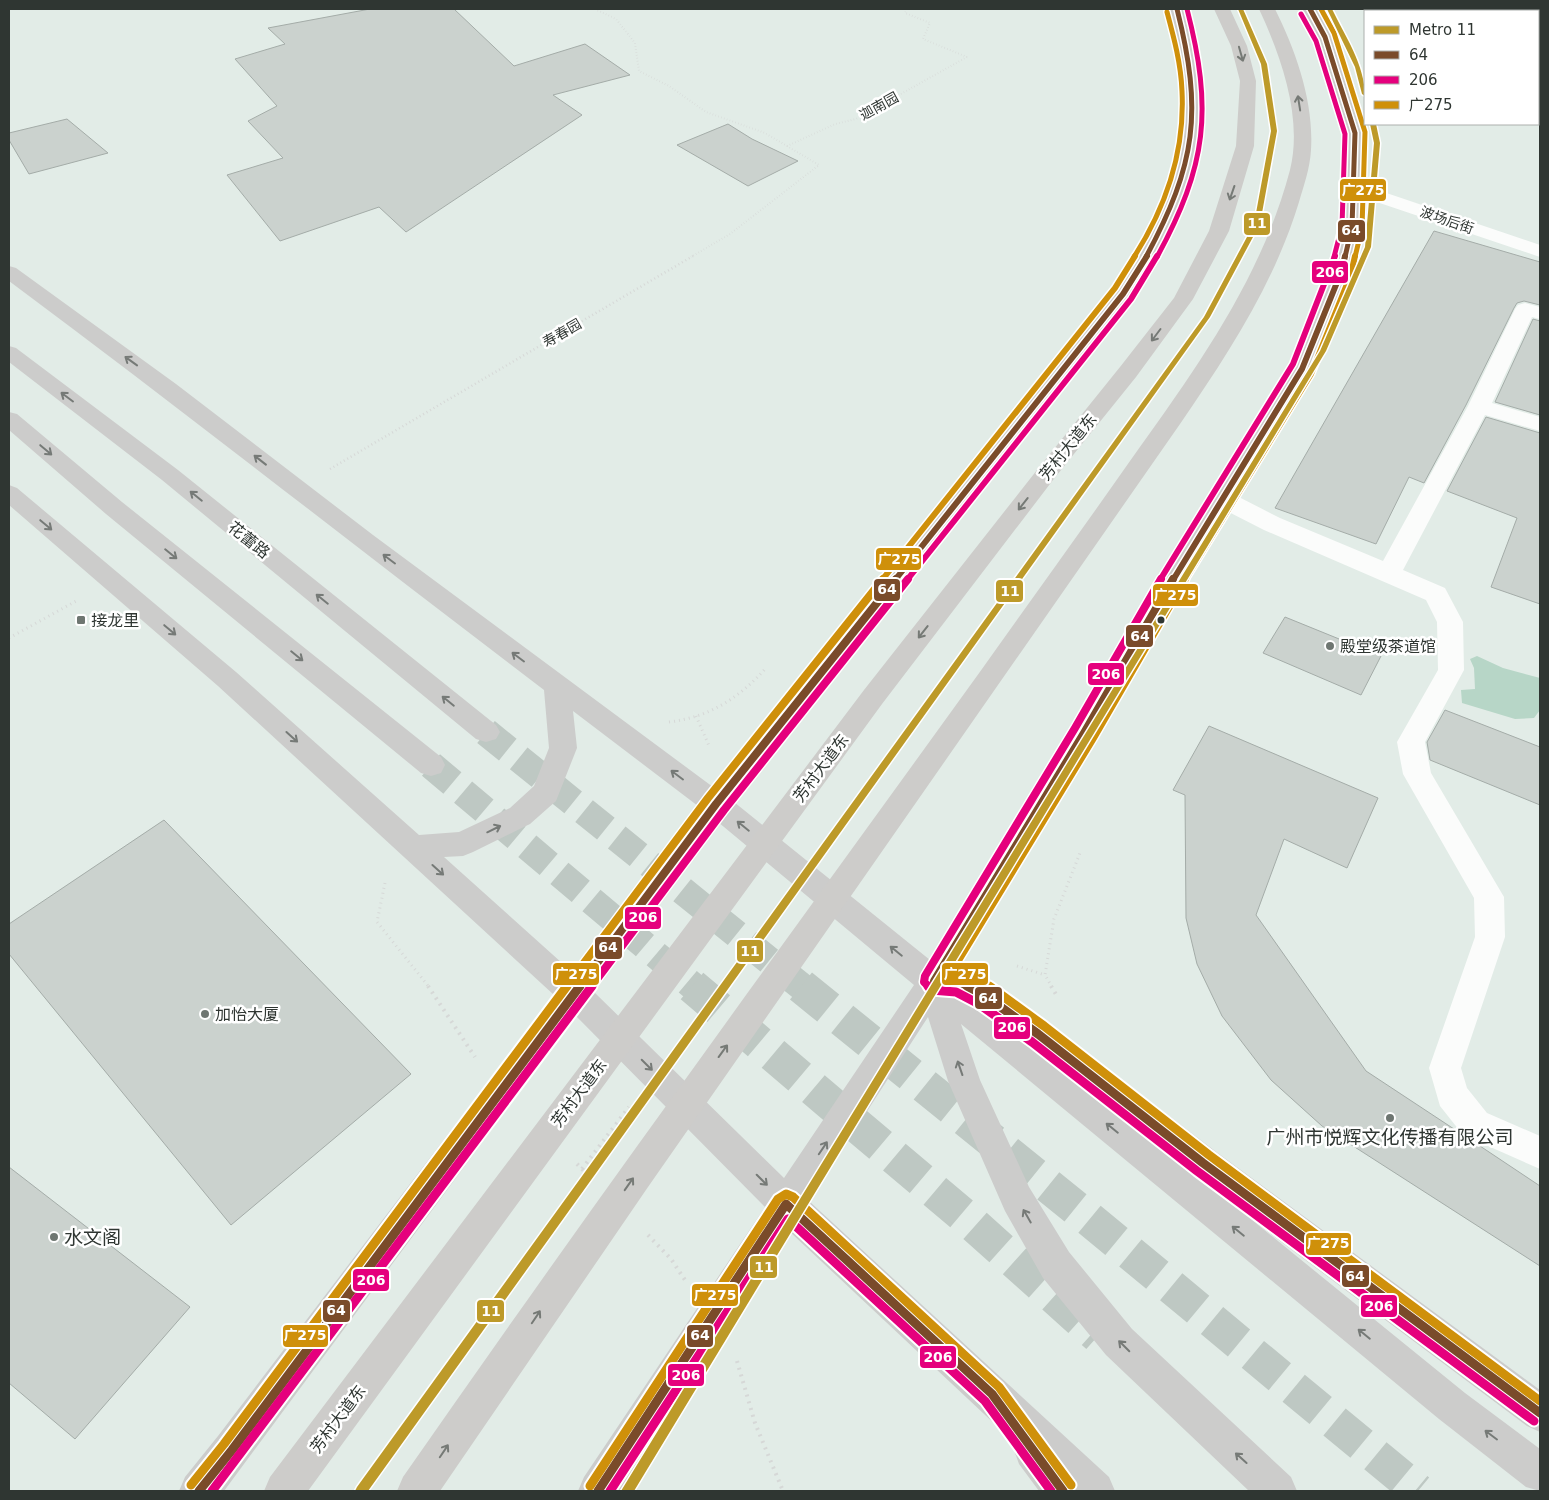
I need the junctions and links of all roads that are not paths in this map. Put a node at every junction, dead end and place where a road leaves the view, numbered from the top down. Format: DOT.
graph roads {
  1 [pos="1177,9"];
  2 [pos="1222,9"];
  3 [pos="1267,9"];
  4 [pos="1310,9"];
  5 [pos="1354,188"];
  6 [pos="1540,252"];
  7 [pos="9,272"];
  8 [pos="1540,314"];
  9 [pos="9,352"];
  10 [pos="1479,406"];
  11 [pos="9,419"];
  12 [pos="1540,424"];
  13 [pos="9,493"];
  14 [pos="1223,499"];
  15 [pos="1388,574"];
  16 [pos="557,686"];
  17 [pos="486,732"];
  18 [pos="432,764"];
  19 [pos="716,804"];
  20 [pos="413,847"];
  21 [pos="934,981"];
  22 [pos="576,994"];
  23 [pos="1540,1153"];
  24 [pos="786,1204"];
  25 [pos="992,1394"];
  26 [pos="1540,1413"];
  27 [pos="1540,1473"];
  28 [pos="199,1491"];
  29 [pos="284,1491"];
  30 [pos="416,1491"];
  31 [pos="598,1491"];
  32 [pos="1063,1491"];
  33 [pos="1094,1491"];
  34 [pos="1277,1491"];
  1 -- 19 [label="main road"];
  2 -- 29 [label="highway, 芳村大道东, one-way"];
  30 -- 3 [label="highway, one-way"];
  4 -- 5 [label="main road"];
  5 -- 6 [label="street, 波场后街"];
  5 -- 14 [label="main road"];
  16 -- 7 [label="main road, one-way"];
  8 -- 10 [label="street"];
  17 -- 9 [label="main road, 花蕾路, one-way"];
  10 -- 12 [label="street"];
  10 -- 15 [label="street"];
  11 -- 18 [label="main road, one-way"];
  13 -- 20 [label="main road, one-way"];
  14 -- 15 [label="street"];
  14 -- 21 [label="main road"];
  15 -- 23 [label="street"];
  19 -- 16 [label="main road, one-way"];
  20 -- 16 [label="main road, one-way"];
  21 -- 19 [label="main road, one-way"];
  19 -- 22 [label="main road"];
  20 -- 22 [label="main road, one-way"];
  24 -- 21 [label="main road, one-way"];
  21 -- 26 [label="main road"];
  27 -- 21 [label="main road, one-way"];
  34 -- 21 [label="main road, one-way"];
  22 -- 24 [label="main road, one-way"];
  22 -- 28 [label="main road"];
  24 -- 25 [label="main road"];
  24 -- 31 [label="main road"];
  25 -- 32 [label="main road"];
  25 -- 33 [label="main road"];
}
